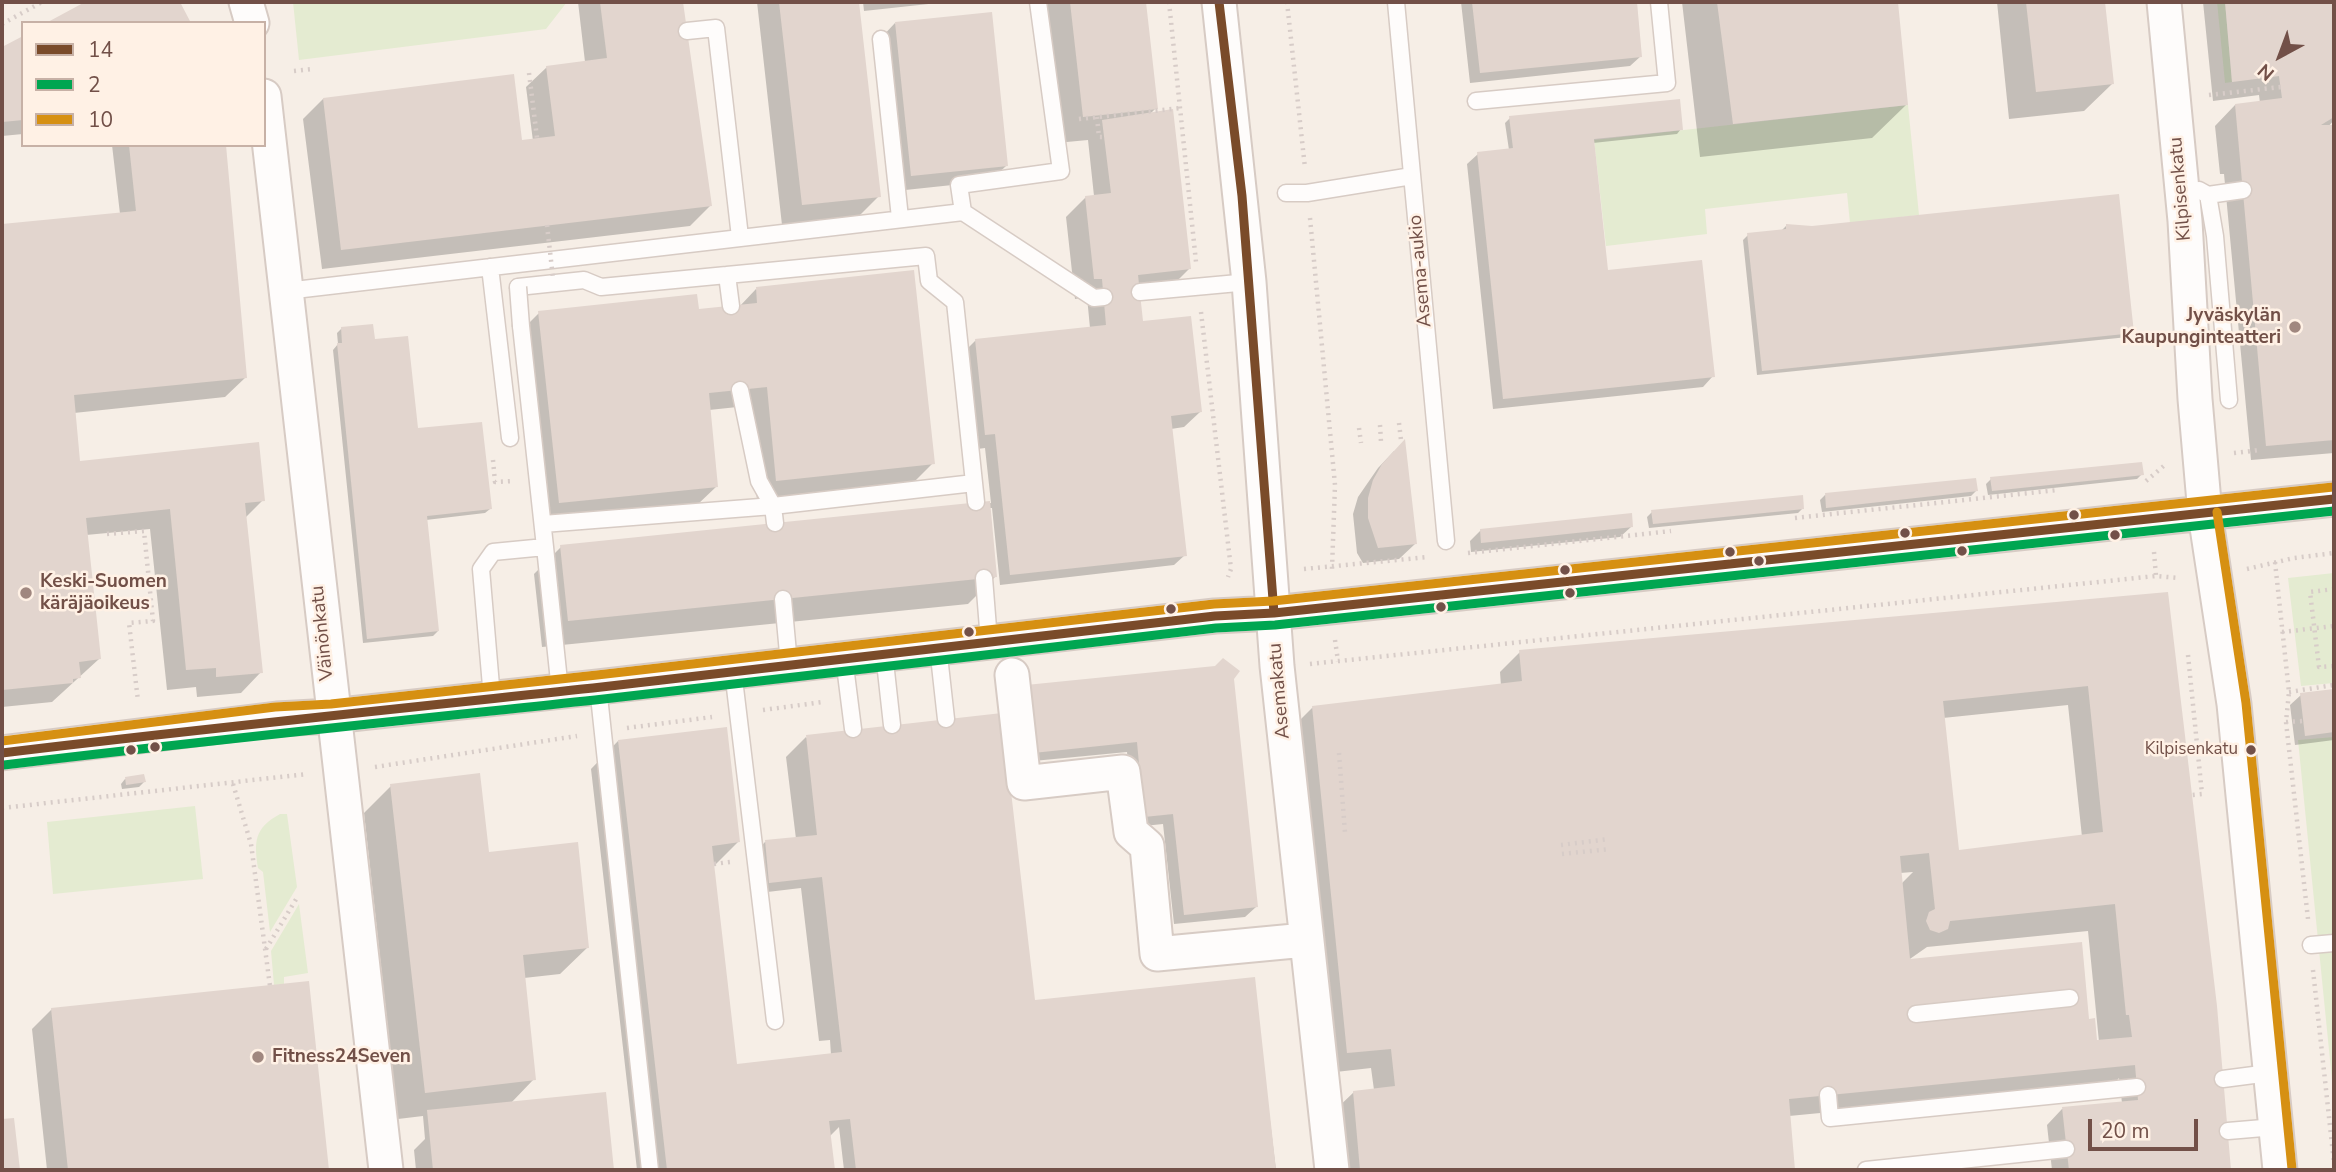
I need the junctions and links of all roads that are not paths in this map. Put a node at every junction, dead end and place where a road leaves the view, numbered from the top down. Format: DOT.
graph roads {
  1 [pos="246,2"];
  2 [pos="1038,2"];
  3 [pos="1219,2"];
  4 [pos="1396,2"];
  5 [pos="1658,2"];
  6 [pos="2164,2"];
  7 [pos="251,21"];
  8 [pos="687,31"];
  9 [pos="881,39"];
  10 [pos="1476,101"];
  11 [pos="266,114"];
  12 [pos="1412,176"];
  13 [pos="2194,188"];
  14 [pos="2243,190"];
  15 [pos="1286,193"];
  16 [pos="963,212"];
  17 [pos="900,218"];
  18 [pos="740,237"];
  19 [pos="490,267"];
  20 [pos="727,275"];
  21 [pos="1250,282"];
  22 [pos="286,291"];
  23 [pos="1140,292"];
  24 [pos="1104,297"];
  25 [pos="731,306"];
  26 [pos="740,390"];
  27 [pos="2229,400"];
  28 [pos="510,438"];
  29 [pos="974,483"];
  30 [pos="2334,499"];
  31 [pos="976,502"];
  32 [pos="773,506"];
  33 [pos="2205,514"];
  34 [pos="775,523"];
  35 [pos="543,524"];
  36 [pos="545,547"];
  37 [pos="1443,548"];
  38 [pos="984,578"];
  39 [pos="783,599"];
  40 [pos="1274,612"];
  41 [pos="989,641"];
  42 [pos="938,647"];
  43 [pos="884,653"];
  44 [pos="844,658"];
  45 [pos="789,664"];
  46 [pos="733,671"];
  47 [pos="1012,676"];
  48 [pos="598,687"];
  49 [pos="560,691"];
  50 [pos="492,698"];
  51 [pos="332,716"];
  52 [pos="946,719"];
  53 [pos="892,725"];
  54 [pos="853,729"];
  55 [pos="2,753"];
  56 [pos="1305,940"];
  57 [pos="2334,943"];
  58 [pos="2311,945"];
  59 [pos="2070,998"];
  60 [pos="1916,1014"];
  61 [pos="775,1021"];
  62 [pos="2269,1073"];
  63 [pos="2223,1079"];
  64 [pos="2137,1087"];
  65 [pos="1828,1095"];
  66 [pos="2275,1127"];
  67 [pos="2228,1131"];
  68 [pos="2066,1149"];
  69 [pos="386,1170"];
  70 [pos="650,1170"];
  71 [pos="1332,1170"];
  72 [pos="1866,1170"];
  73 [pos="2280,1170"];
  1 -- 7 [label="street"];
  2 -- 16 [label="lane"];
  3 -- 21 [label="street, Asemakatu"];
  4 -- 12 [label="lane, Asema-aukio"];
  5 -- 10 [label="lane"];
  6 -- 13 [label="street, Kilpisenkatu"];
  8 -- 18 [label="lane"];
  9 -- 17 [label="lane"];
  11 -- 22 [label="street, Väinönkatu"];
  12 -- 15 [label="lane"];
  12 -- 37 [label="lane, Asema-aukio"];
  13 -- 14 [label="lane"];
  13 -- 27 [label="lane"];
  13 -- 33 [label="street, Kilpisenkatu"];
  16 -- 17 [label="lane"];
  16 -- 24 [label="lane"];
  17 -- 18 [label="lane"];
  18 -- 19 [label="lane"];
  19 -- 22 [label="lane"];
  19 -- 28 [label="lane"];
  20 -- 25 [label="lane"];
  20 -- 29 [label="lane"];
  20 -- 35 [label="lane, bridge"];
  21 -- 23 [label="lane"];
  21 -- 40 [label="street, Asemakatu"];
  22 -- 51 [label="street, Väinönkatu"];
  26 -- 32 [label="lane"];
  29 -- 31 [label="lane"];
  29 -- 32 [label="lane"];
  30 -- 33 [label="street"];
  32 -- 34 [label="lane"];
  32 -- 35 [label="lane"];
  33 -- 40 [label="street"];
  33 -- 62 [label="street, Kilpisenkatu"];
  35 -- 36 [label="lane"];
  36 -- 49 [label="lane"];
  36 -- 50 [label="lane"];
  38 -- 41 [label="lane"];
  39 -- 45 [label="lane"];
  40 -- 41 [label="street"];
  40 -- 56 [label="street, Asemakatu"];
  41 -- 42 [label="street"];
  42 -- 43 [label="street"];
  42 -- 52 [label="lane"];
  43 -- 44 [label="street"];
  43 -- 53 [label="lane"];
  44 -- 45 [label="street"];
  44 -- 54 [label="lane"];
  45 -- 46 [label="street"];
  46 -- 48 [label="street"];
  46 -- 61 [label="lane"];
  47 -- 56 [label="street"];
  48 -- 49 [label="street"];
  48 -- 70 [label="lane"];
  49 -- 50 [label="street"];
  50 -- 51 [label="street"];
  51 -- 55 [label="street"];
  51 -- 69 [label="street, Väinönkatu"];
  56 -- 71 [label="street, Asemakatu"];
  57 -- 58 [label="lane"];
  59 -- 60 [label="lane"];
  62 -- 63 [label="lane"];
  62 -- 66 [label="street, Kilpisenkatu"];
  64 -- 65 [label="lane"];
  66 -- 67 [label="lane"];
  66 -- 73 [label="street, Kilpisenkatu"];
  68 -- 72 [label="lane"];
}
